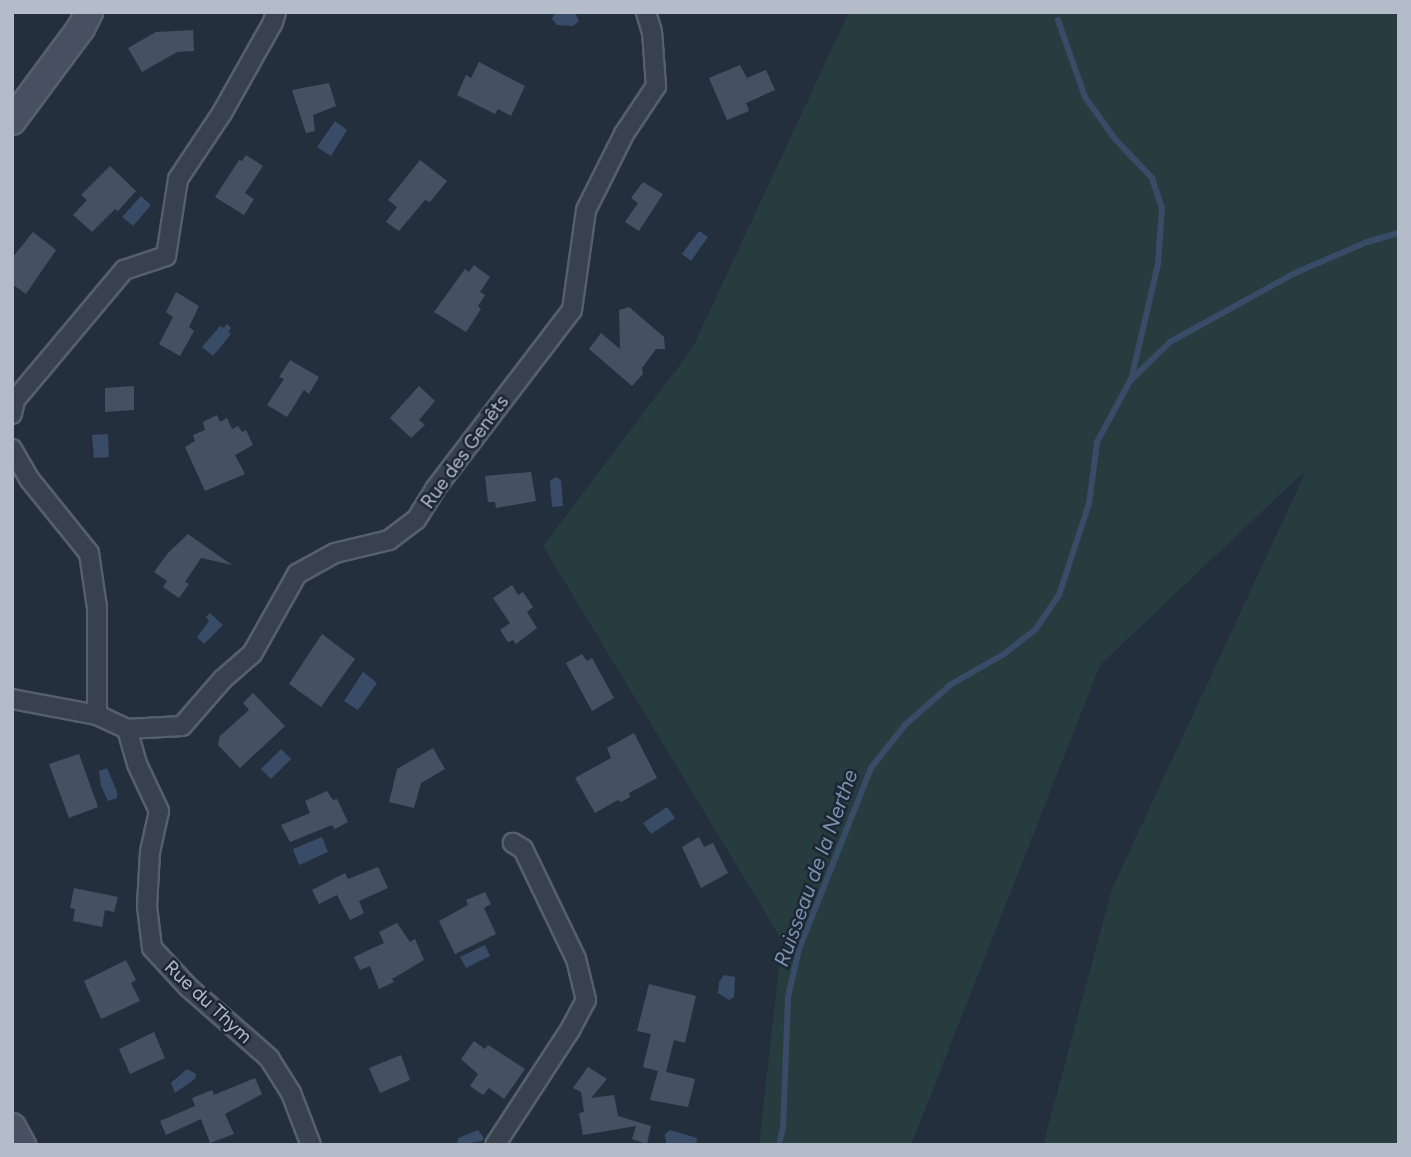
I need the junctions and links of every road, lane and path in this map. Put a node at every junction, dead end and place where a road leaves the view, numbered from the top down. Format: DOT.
graph roads {
  1 [pos="89,12"];
  2 [pos="276,12"];
  3 [pos="646,12"];
  4 [pos="12,121"];
  5 [pos="12,414"];
  6 [pos="12,449"];
  7 [pos="12,699"];
  8 [pos="97,715"];
  9 [pos="127,729"];
  10 [pos="513,844"];
  11 [pos="12,1128"];
  12 [pos="22,1145"];
  13 [pos="311,1145"];
  14 [pos="495,1145"];
  1 -- 4 [label="street"];
  2 -- 5 [label="street"];
  3 -- 9 [label="street, Rue des Genêts"];
  6 -- 8 [label="street"];
  7 -- 8 [label="street, Rue des Genêts"];
  8 -- 9 [label="street, Rue des Genêts"];
  9 -- 13 [label="street, Rue du Thym"];
  10 -- 14 [label="street"];
  11 -- 12 [label="street"];
}
